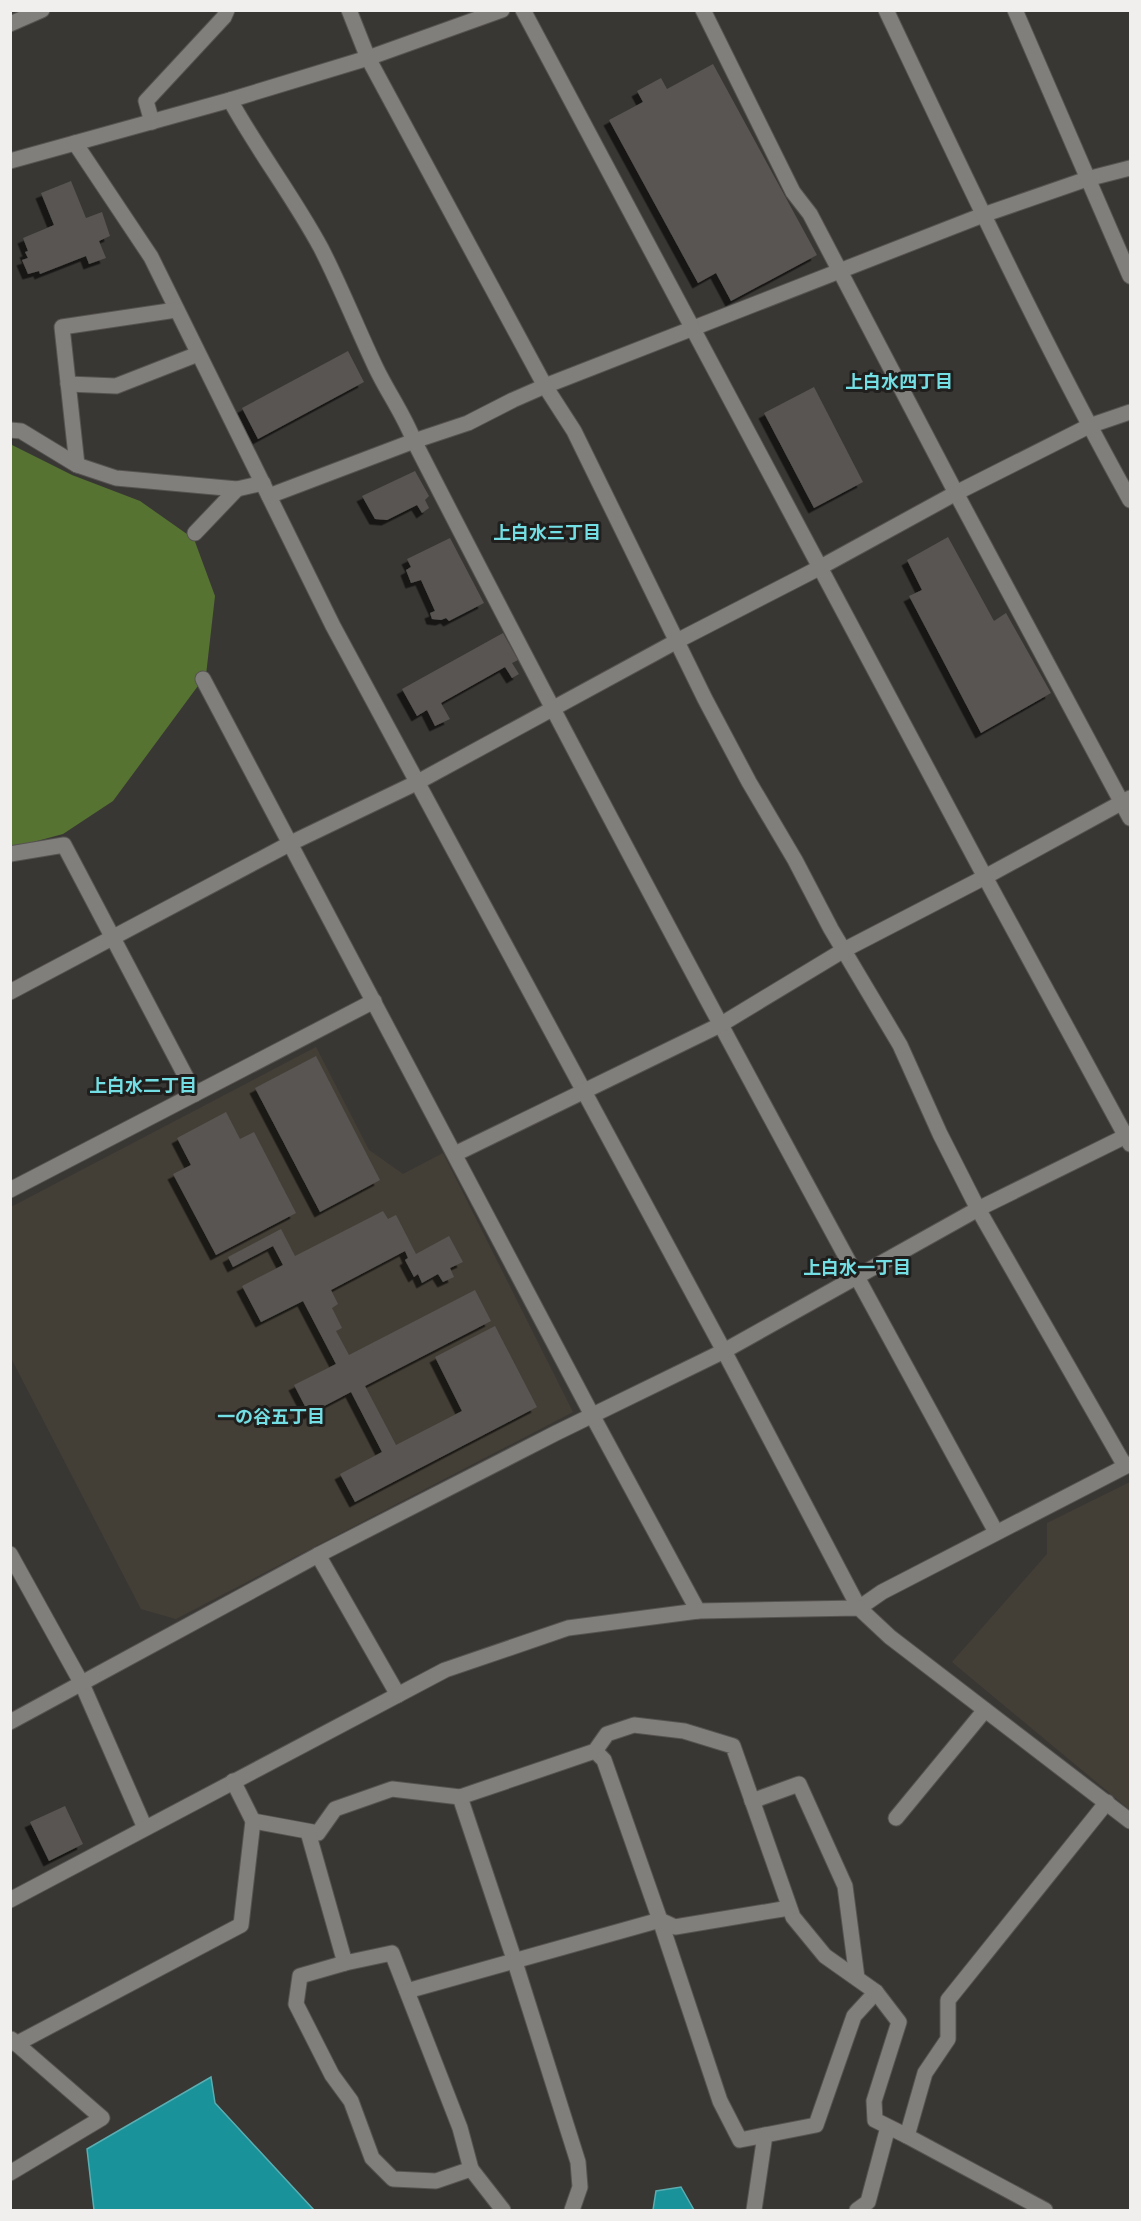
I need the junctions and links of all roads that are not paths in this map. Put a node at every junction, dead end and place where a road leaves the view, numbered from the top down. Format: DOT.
graph roads {
  1 [pos="42,10"];
  2 [pos="227,10"];
  3 [pos="349,10"];
  4 [pos="502,10"];
  5 [pos="523,10"];
  6 [pos="703,10"];
  7 [pos="886,10"];
  8 [pos="1015,10"];
  9 [pos="10,24"];
  10 [pos="368,58"];
  11 [pos="230,100"];
  12 [pos="152,122"];
  13 [pos="75,143"];
  14 [pos="10,161"];
  15 [pos="1131,168"];
  16 [pos="1087,179"];
  17 [pos="983,215"];
  18 [pos="838,271"];
  19 [pos="1131,276"];
  20 [pos="176,310"];
  21 [pos="692,327"];
  22 [pos="198,354"];
  23 [pos="68,384"];
  24 [pos="545,386"];
  25 [pos="1131,412"];
  26 [pos="1089,426"];
  27 [pos="10,430"];
  28 [pos="414,441"];
  29 [pos="77,465"];
  30 [pos="237,489"];
  31 [pos="266,490"];
  32 [pos="956,493"];
  33 [pos="1131,500"];
  34 [pos="195,534"];
  35 [pos="819,568"];
  36 [pos="677,641"];
  37 [pos="203,679"];
  38 [pos="552,710"];
  39 [pos="416,783"];
  40 [pos="1126,800"];
  41 [pos="1131,818"];
  42 [pos="291,843"];
  43 [pos="10,854"];
  44 [pos="985,877"];
  45 [pos="114,937"];
  46 [pos="844,950"];
  47 [pos="10,992"];
  48 [pos="374,1001"];
  49 [pos="720,1025"];
  50 [pos="582,1090"];
  51 [pos="195,1094"];
  52 [pos="1129,1138"];
  53 [pos="455,1154"];
  54 [pos="10,1190"];
  55 [pos="978,1209"];
  56 [pos="856,1276"];
  57 [pos="724,1351"];
  58 [pos="592,1415"];
  59 [pos="1128,1465"];
  60 [pos="996,1532"];
  61 [pos="10,1554"];
  62 [pos="318,1555"];
  63 [pos="859,1608"];
  64 [pos="698,1611"];
  65 [pos="82,1684"];
  66 [pos="398,1695"];
  67 [pos="985,1710"];
  68 [pos="10,1722"];
  69 [pos="595,1751"];
  70 [pos="233,1781"];
  71 [pos="460,1797"];
  72 [pos="752,1801"];
  73 [pos="1107,1802"];
  74 [pos="897,1818"];
  75 [pos="253,1821"];
  76 [pos="1131,1821"];
  77 [pos="145,1828"];
  78 [pos="309,1832"];
  79 [pos="10,1900"];
  80 [pos="789,1908"];
  81 [pos="660,1920"];
  82 [pos="514,1959"];
  83 [pos="345,1963"];
  84 [pos="857,1978"];
  85 [pos="407,1991"];
  86 [pos="876,1992"];
  87 [pos="13,2041"];
  88 [pos="888,2127"];
  89 [pos="765,2135"];
  90 [pos="907,2136"];
  91 [pos="471,2169"];
  92 [pos="10,2173"];
  93 [pos="864,2208"];
  94 [pos="503,2211"];
  95 [pos="572,2211"];
  96 [pos="754,2211"];
  97 [pos="1044,2211"];
  1 -- 9 [label="street"];
  2 -- 12 [label="street"];
  3 -- 10 [label="street"];
  4 -- 10 [label="street"];
  5 -- 21 [label="street"];
  6 -- 18 [label="street"];
  7 -- 17 [label="street"];
  8 -- 16 [label="street"];
  10 -- 11 [label="street"];
  10 -- 24 [label="street"];
  11 -- 12 [label="street"];
  11 -- 28 [label="street"];
  12 -- 13 [label="street"];
  13 -- 14 [label="street"];
  13 -- 20 [label="street"];
  15 -- 16 [label="street"];
  16 -- 17 [label="street"];
  16 -- 19 [label="street"];
  17 -- 18 [label="street"];
  17 -- 26 [label="street"];
  18 -- 21 [label="street"];
  18 -- 32 [label="street"];
  20 -- 22 [label="street"];
  20 -- 23 [label="street"];
  21 -- 24 [label="street"];
  21 -- 35 [label="street"];
  22 -- 23 [label="street"];
  22 -- 31 [label="street"];
  23 -- 29 [label="street"];
  24 -- 28 [label="street"];
  24 -- 36 [label="street"];
  25 -- 26 [label="street"];
  26 -- 32 [label="street"];
  26 -- 33 [label="street"];
  27 -- 29 [label="street"];
  28 -- 31 [label="street"];
  28 -- 38 [label="street"];
  29 -- 30 [label="street"];
  30 -- 31 [label="street"];
  30 -- 34 [label="street"];
  31 -- 39 [label="street"];
  32 -- 35 [label="street"];
  32 -- 40 [label="street"];
  35 -- 36 [label="street"];
  35 -- 44 [label="street"];
  36 -- 38 [label="street"];
  36 -- 46 [label="street"];
  37 -- 42 [label="street"];
  38 -- 39 [label="street"];
  38 -- 49 [label="street"];
  39 -- 42 [label="street"];
  39 -- 50 [label="street"];
  40 -- 41 [label="street"];
  40 -- 44 [label="street"];
  42 -- 45 [label="street"];
  42 -- 48 [label="street"];
  43 -- 45 [label="street"];
  44 -- 46 [label="street"];
  44 -- 52 [label="street"];
  45 -- 47 [label="street"];
  45 -- 51 [label="street"];
  46 -- 49 [label="street"];
  46 -- 55 [label="street"];
  48 -- 51 [label="street"];
  48 -- 53 [label="street"];
  49 -- 50 [label="street"];
  49 -- 56 [label="street"];
  50 -- 53 [label="street"];
  50 -- 57 [label="street"];
  51 -- 54 [label="street"];
  52 -- 55 [label="street"];
  53 -- 58 [label="street"];
  55 -- 56 [label="street"];
  55 -- 59 [label="street"];
  56 -- 57 [label="street"];
  56 -- 60 [label="street"];
  57 -- 58 [label="street"];
  57 -- 63 [label="street"];
  58 -- 62 [label="street"];
  58 -- 64 [label="street"];
  59 -- 60 [label="street"];
  60 -- 63 [label="street"];
  61 -- 65 [label="street"];
  62 -- 65 [label="street"];
  62 -- 66 [label="street"];
  63 -- 64 [label="street"];
  63 -- 67 [label="street"];
  64 -- 66 [label="street"];
  65 -- 68 [label="street"];
  65 -- 77 [label="street"];
  66 -- 70 [label="street"];
  67 -- 73 [label="street"];
  67 -- 74 [label="street"];
  69 -- 71 [label="street"];
  69 -- 72 [label="street"];
  69 -- 81 [label="street"];
  70 -- 75 [label="street"];
  70 -- 77 [label="street"];
  71 -- 78 [label="street"];
  71 -- 82 [label="street"];
  72 -- 80 [label="street"];
  72 -- 84 [label="street"];
  73 -- 76 [label="street"];
  73 -- 90 [label="street"];
  75 -- 78 [label="street"];
  75 -- 87 [label="street"];
  77 -- 79 [label="street"];
  78 -- 83 [label="street"];
  80 -- 81 [label="street"];
  80 -- 84 [label="street"];
  81 -- 82 [label="street"];
  81 -- 89 [label="street"];
  82 -- 85 [label="street"];
  82 -- 95 [label="street"];
  83 -- 85 [label="street"];
  83 -- 91 [label="street"];
  84 -- 86 [label="street"];
  85 -- 91 [label="street"];
  86 -- 88 [label="street"];
  86 -- 89 [label="street"];
  87 -- 92 [label="street"];
  88 -- 90 [label="street"];
  88 -- 93 [label="street"];
  89 -- 96 [label="street"];
  90 -- 97 [label="street"];
  91 -- 94 [label="street"];
}
